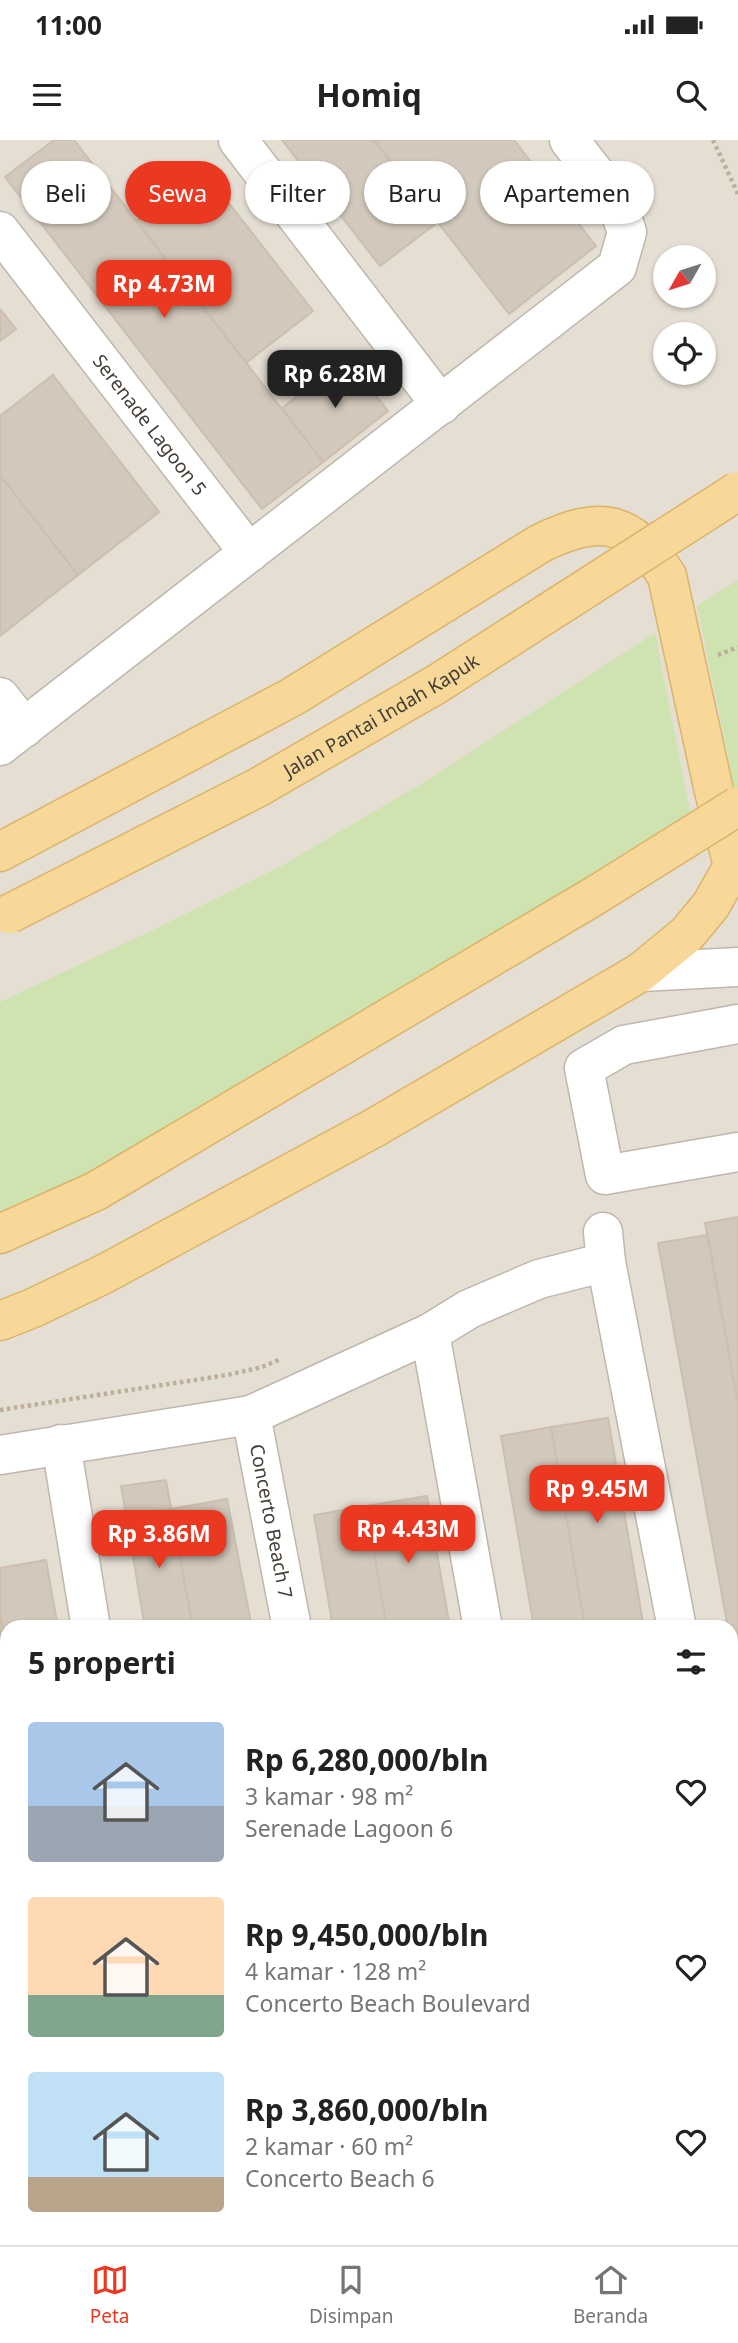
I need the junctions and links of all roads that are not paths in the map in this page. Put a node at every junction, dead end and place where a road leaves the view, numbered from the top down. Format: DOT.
graph roads {
  1 [pos="238,140"];
  2 [pos="569,140"];
  3 [pos="0,231"];
  4 [pos="441,405"];
  5 [pos="738,491"];
  6 [pos="249,553"];
  7 [pos="0,697"];
  8 [pos="12,737"];
  9 [pos="738,806"];
  10 [pos="0,852"];
  11 [pos="736,869"];
  12 [pos="4,917"];
  13 [pos="738,967"];
  14 [pos="641,972"];
  15 [pos="738,1024"];
  16 [pos="738,1152"];
  17 [pos="0,1234"];
  18 [pos="0,1321"];
  19 [pos="430,1333"];
  20 [pos="251,1415"];
  21 [pos="61,1444"];
  22 [pos="0,1455"];
  23 [pos="91,1620"];
  24 [pos="290,1620"];
  25 [pos="482,1620"];
  26 [pos="675,1620"];
  1 -- 4 [label="street"];
  2 -- 4 [label="street"];
  3 -- 6 [label="street, Serenade Lagoon 5"];
  4 -- 6 [label="street"];
  5 -- 12 [label="main road, Jalan Pantai Indah Kapuk, bridge"];
  6 -- 8 [label="street"];
  7 -- 8 [label="street"];
  9 -- 17 [label="main road, bridge"];
  10 -- 11 [label="main road"];
  11 -- 14 [label="main road"];
  13 -- 14 [label="street"];
  14 -- 18 [label="main road"];
  15 -- 16 [label="street"];
  19 -- 20 [label="street"];
  19 -- 25 [label="street"];
  19 -- 26 [label="street"];
  20 -- 21 [label="street"];
  20 -- 24 [label="street, Concerto Beach 7"];
  21 -- 22 [label="street"];
  21 -- 23 [label="street"];
}
